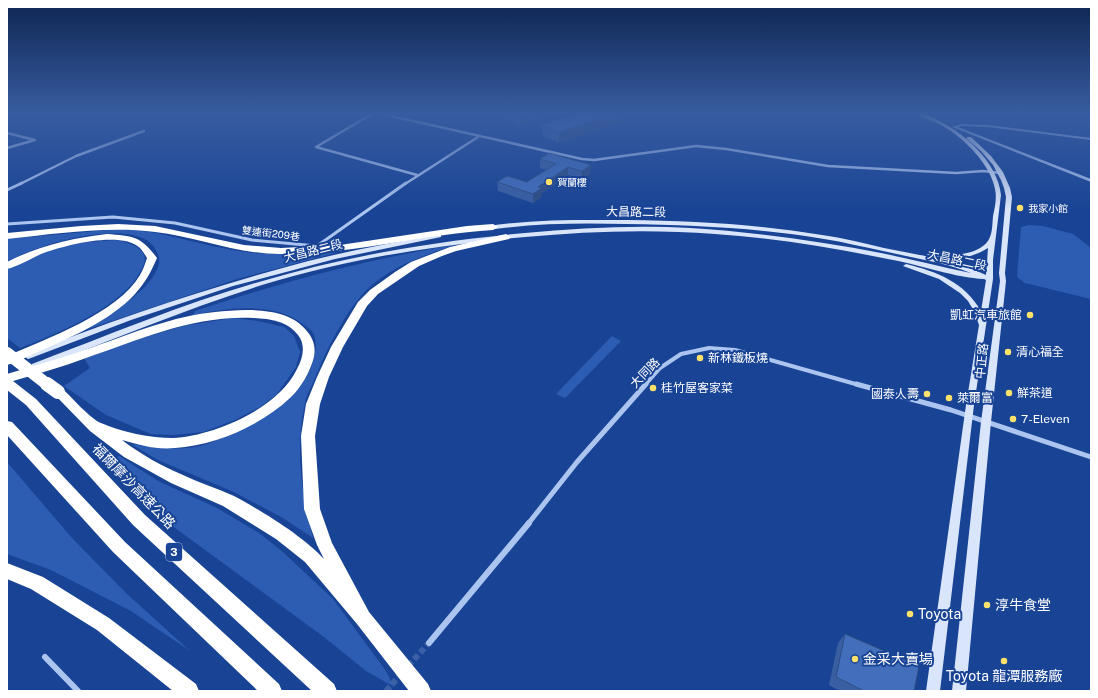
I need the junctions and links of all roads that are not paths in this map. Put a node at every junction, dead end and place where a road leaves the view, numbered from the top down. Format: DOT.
graph roads {
  1 [pos="19,145"];
  2 [pos="107,145"];
  3 [pos="320,145"];
  4 [pos="466,145"];
  5 [pos="514,145"];
  6 [pos="969,145"];
  7 [pos="975,145"];
  8 [pos="997,145"];
  9 [pos="7,148"];
  10 [pos="991,172"];
  11 [pos="1001,173"];
  12 [pos="416,175"];
  13 [pos="1091,181"];
  14 [pos="7,190"];
  15 [pos="7,224"];
  16 [pos="493,227"];
  17 [pos="7,236"];
  18 [pos="506,237"];
  19 [pos="784,239"];
  20 [pos="993,240"];
  21 [pos="853,242"];
  22 [pos="7,266"];
  23 [pos="990,279"];
  24 [pos="982,331"];
  25 [pos="7,353"];
  26 [pos="7,361"];
  27 [pos="7,364"];
  28 [pos="7,377"];
  29 [pos="7,383"];
  30 [pos="969,417"];
  31 [pos="986,422"];
  32 [pos="7,426"];
  33 [pos="95,427"];
  34 [pos="1091,457"];
  35 [pos="7,571"];
  36 [pos="363,618"];
  37 [pos="429,643"];
  38 [pos="45,657"];
  39 [pos="78,691"];
  40 [pos="189,691"];
  41 [pos="272,691"];
  42 [pos="327,691"];
  43 [pos="421,691"];
  44 [pos="933,691"];
  45 [pos="959,691"];
  1 -- 9 [label="street"];
  2 -- 14 [label="street"];
  3 -- 12 [label="street"];
  4 -- 12 [label="street, 雙連街209巷"];
  5 -- 10 [label="street"];
  6 -- 10 [label="main road, 中正路"];
  7 -- 11 [label="main road, 中正路"];
  8 -- 13 [label="street"];
  10 -- 11 [label="street"];
  10 -- 20 [label="main road, 中正路"];
  11 -- 31 [label="main road, 中正路"];
  12 -- 15 [label="street, 雙連街209巷"];
  16 -- 17 [label="highway"];
  16 -- 21 [label="main road, 大昌路二段"];
  16 -- 27 [label="main road, 大昌路二段"];
  18 -- 19 [label="main road, 大昌路二段"];
  18 -- 28 [label="main road, 大昌路二段"];
  18 -- 36 [label="highway"];
  19 -- 23 [label="main road, 大昌路二段"];
  19 -- 24 [label="main road"];
  20 -- 21 [label="main road"];
  20 -- 23 [label="main road, 中正路"];
  21 -- 23 [label="main road, 大昌路二段"];
  22 -- 26 [label="highway"];
  23 -- 24 [label="main road, 中正路"];
  24 -- 30 [label="main road, 中正路"];
  25 -- 33 [label="highway, bridge"];
  28 -- 33 [label="highway"];
  29 -- 42 [label="highway, 福爾摩沙高速公路 / 3"];
  30 -- 31 [label="street, 大同路"];
  30 -- 37 [label="street, 大同路"];
  30 -- 44 [label="main road, 中正路"];
  31 -- 34 [label="street, 大同路"];
  31 -- 45 [label="main road, 中正路"];
  32 -- 41 [label="highway"];
  33 -- 36 [label="highway"];
  35 -- 40 [label="highway"];
  36 -- 43 [label="highway"];
  38 -- 39 [label="street"];
}
